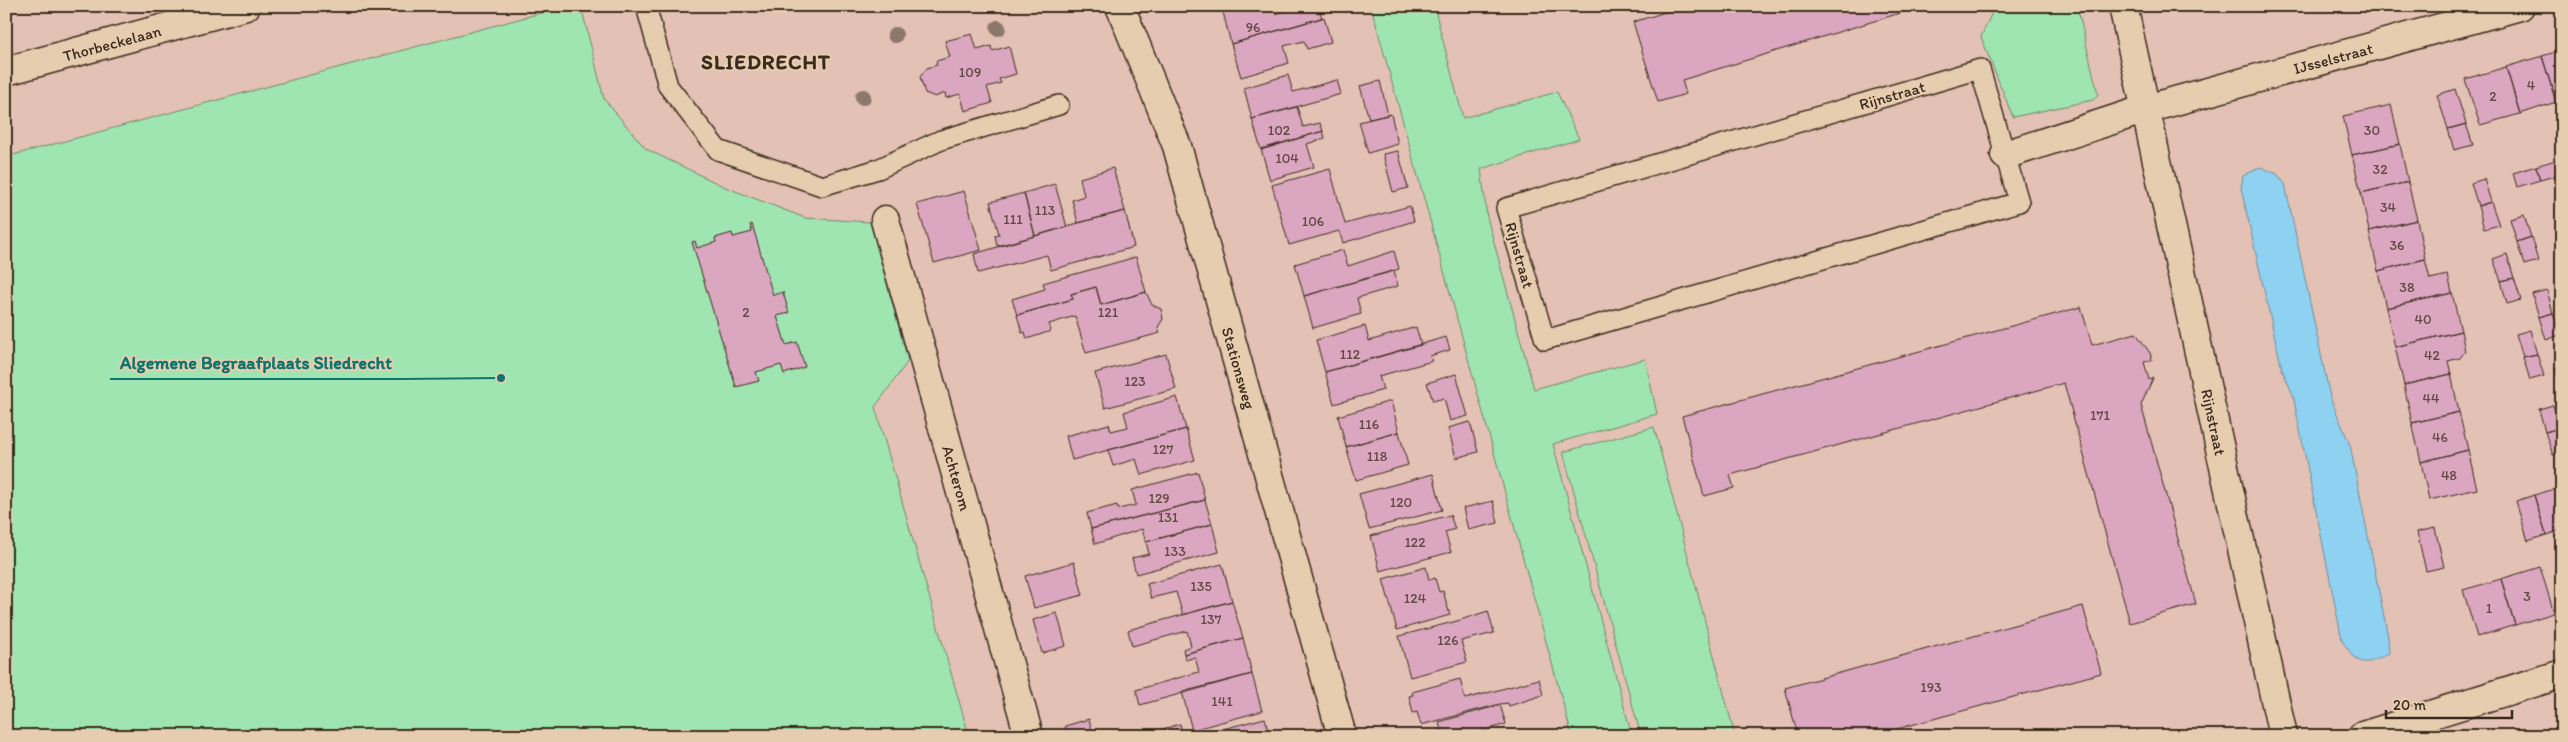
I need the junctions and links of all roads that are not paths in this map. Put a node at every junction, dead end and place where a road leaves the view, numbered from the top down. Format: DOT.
graph roads {
  1 [pos="246,6"];
  2 [pos="646,6"];
  3 [pos="1120,6"];
  4 [pos="2123,6"];
  5 [pos="2520,6"];
  6 [pos="6,71"];
  7 [pos="1059,105"];
  8 [pos="2146,109"];
  9 [pos="2005,155"];
  10 [pos="885,220"];
  11 [pos="2562,674"];
  12 [pos="1029,736"];
  13 [pos="1342,736"];
  14 [pos="2282,736"];
  15 [pos="2362,736"];
  1 -- 6 [label="street, Thorbeckelaan"];
  2 -- 7 [label="lane"];
  3 -- 13 [label="street, Stationsweg"];
  4 -- 8 [label="street, Rijnstraat"];
  5 -- 8 [label="street, IJsselstraat"];
  8 -- 9 [label="street"];
  8 -- 14 [label="street, Rijnstraat"];
  9 -- 9 [label="lane, Rijnstraat"];
  10 -- 12 [label="street, Achterom"];
  11 -- 15 [label="street"];
}
